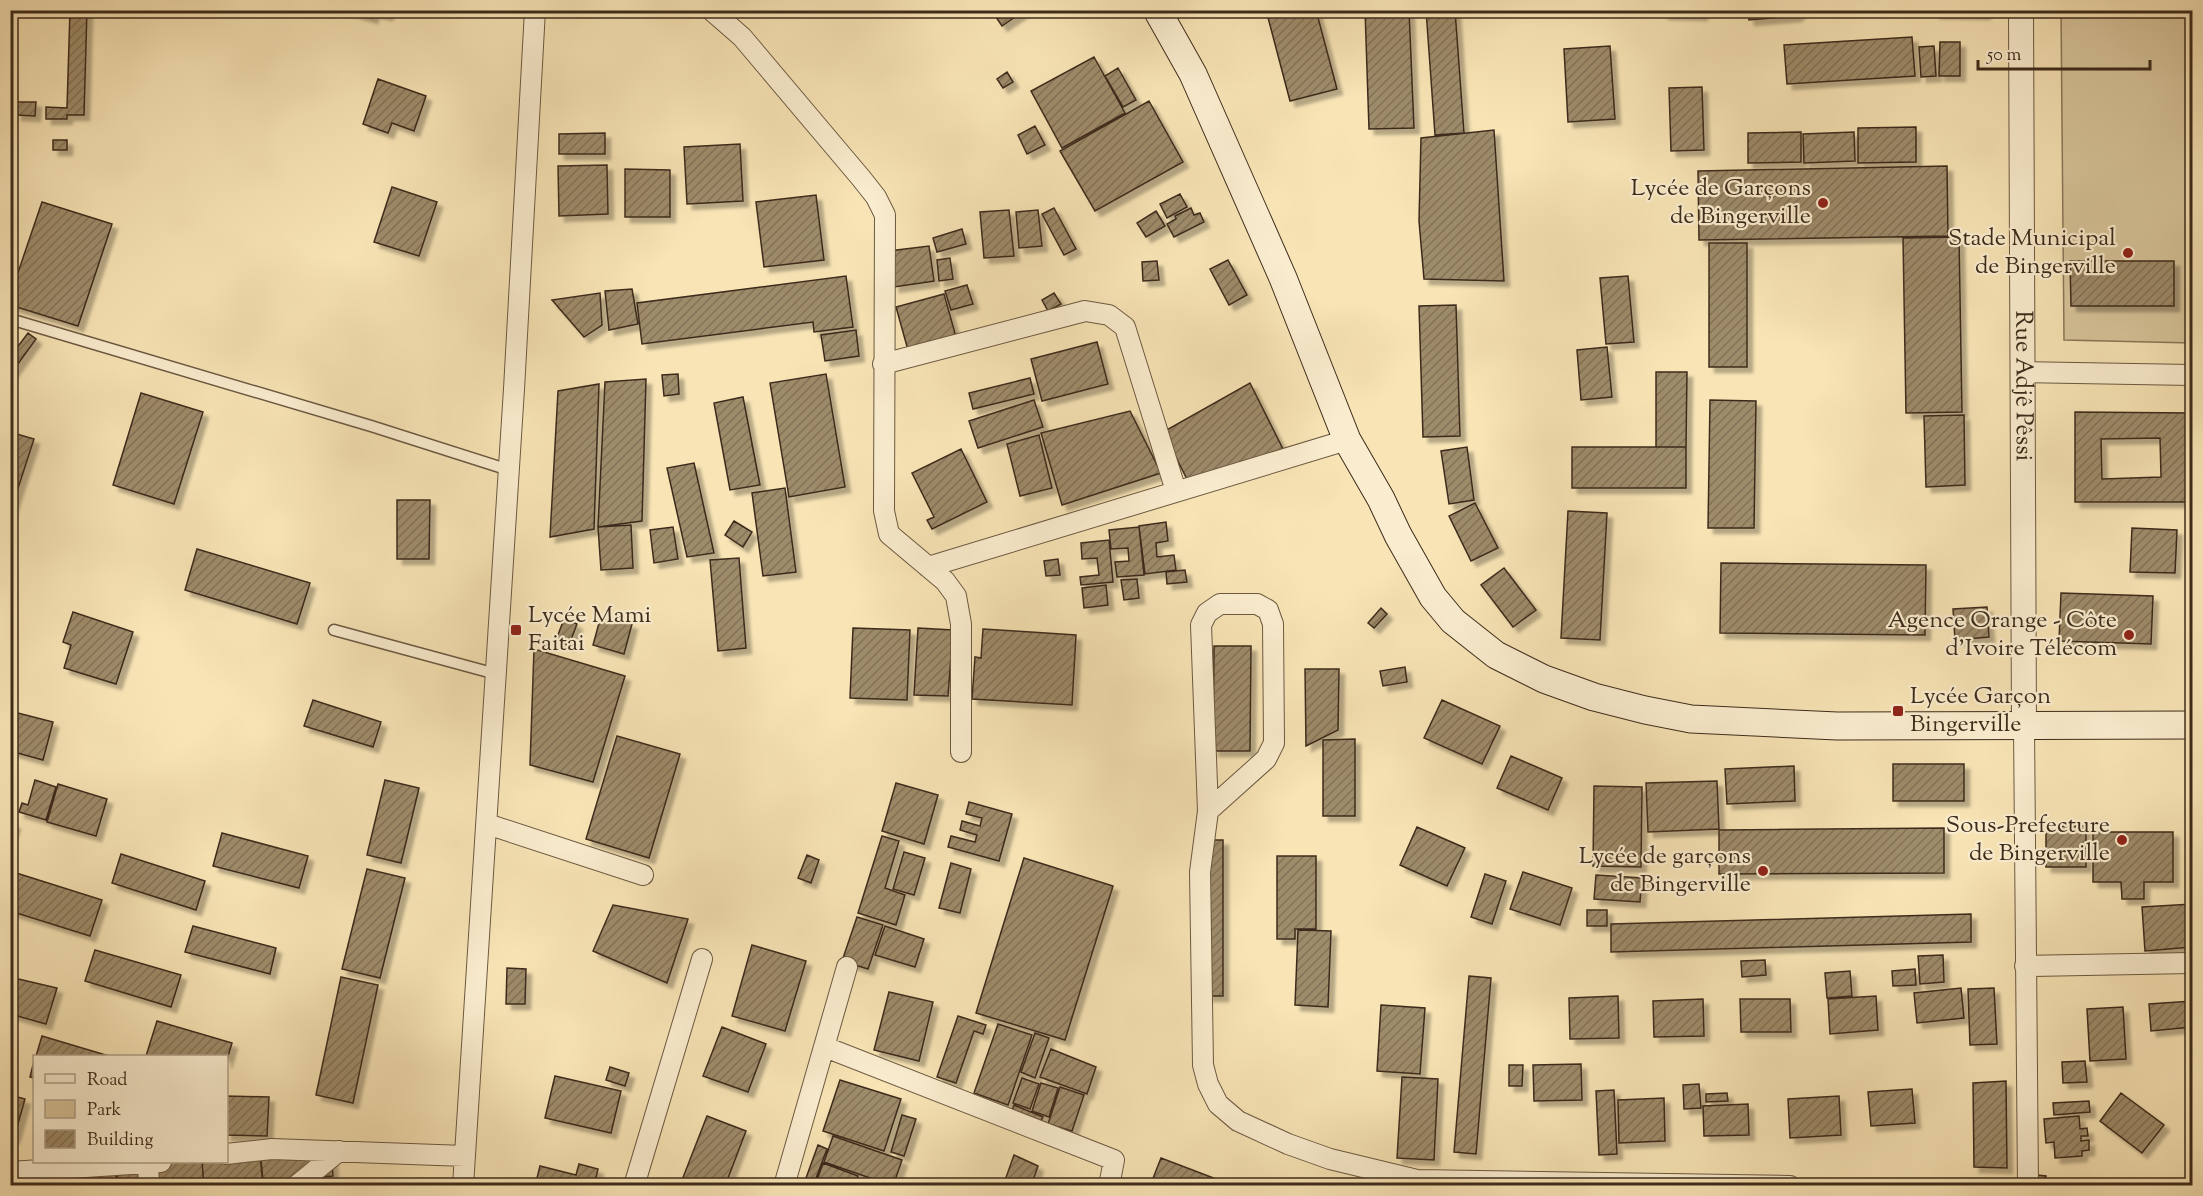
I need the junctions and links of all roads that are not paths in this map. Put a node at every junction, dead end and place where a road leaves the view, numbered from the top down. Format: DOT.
graph roads {
  1 [pos="535,10"];
  2 [pos="711,10"];
  3 [pos="1157,10"];
  4 [pos="2021,10"];
  5 [pos="10,319"];
  6 [pos="883,364"];
  7 [pos="2021,372"];
  8 [pos="2193,375"];
  9 [pos="1347,440"];
  10 [pos="509,470"];
  11 [pos="1176,491"];
  12 [pos="928,567"];
  13 [pos="334,630"];
  14 [pos="496,674"];
  15 [pos="2193,725"];
  16 [pos="2024,726"];
  17 [pos="961,752"];
  18 [pos="1208,811"];
  19 [pos="487,824"];
  20 [pos="643,875"];
  21 [pos="702,959"];
  22 [pos="2193,963"];
  23 [pos="2025,966"];
  24 [pos="847,967"];
  25 [pos="825,1047"];
  26 [pos="339,1151"];
  27 [pos="228,1154"];
  28 [pos="465,1156"];
  29 [pos="140,1163"];
  30 [pos="155,1163"];
  31 [pos="10,1172"];
  32 [pos="149,1185"];
  33 [pos="296,1185"];
  34 [pos="463,1185"];
  35 [pos="634,1185"];
  36 [pos="784,1185"];
  37 [pos="1108,1185"];
  38 [pos="1790,1185"];
  39 [pos="2028,1185"];
  1 -- 10 [label="street"];
  2 -- 6 [label="street"];
  3 -- 9 [label="main road"];
  4 -- 7 [label="street, Rue Adjê Pêssi"];
  5 -- 10 [label="lane"];
  6 -- 11 [label="street"];
  6 -- 12 [label="street"];
  7 -- 8 [label="street"];
  7 -- 16 [label="street, Rue Adjê Pêssi"];
  9 -- 11 [label="street"];
  9 -- 16 [label="main road"];
  10 -- 14 [label="street"];
  11 -- 12 [label="street"];
  12 -- 17 [label="street"];
  13 -- 14 [label="lane"];
  14 -- 19 [label="street"];
  15 -- 16 [label="main road"];
  16 -- 23 [label="street"];
  18 -- 18 [label="street"];
  18 -- 38 [label="street"];
  19 -- 20 [label="street"];
  19 -- 28 [label="street"];
  21 -- 35 [label="street"];
  22 -- 23 [label="street"];
  23 -- 39 [label="street"];
  24 -- 25 [label="street"];
  25 -- 36 [label="street"];
  25 -- 37 [label="street"];
  26 -- 27 [label="street"];
  26 -- 28 [label="street"];
  26 -- 33 [label="street"];
  28 -- 34 [label="street"];
  29 -- 31 [label="street"];
  30 -- 32 [label="street"];
}
